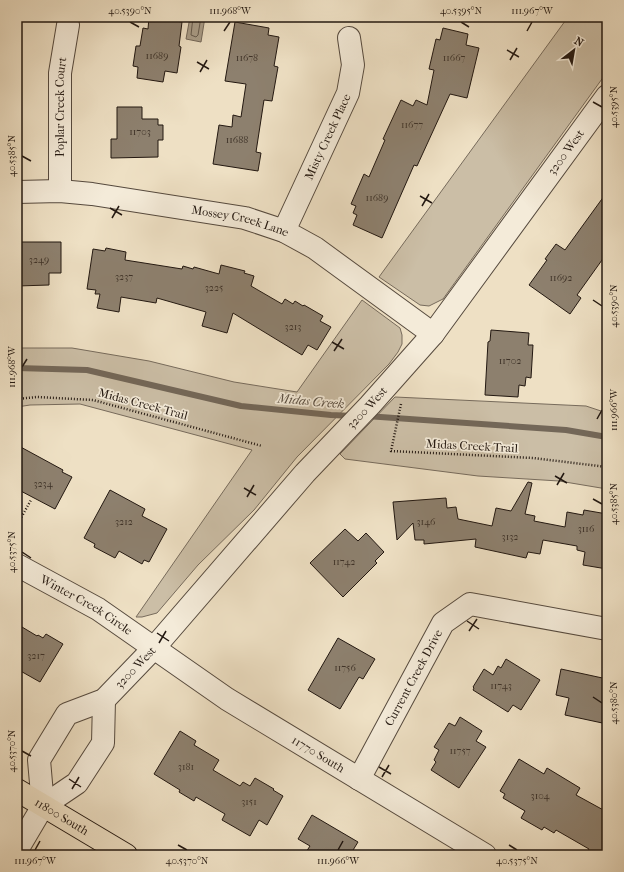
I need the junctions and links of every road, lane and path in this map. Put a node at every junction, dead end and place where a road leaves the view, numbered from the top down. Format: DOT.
graph roads {
  1 [pos="68,25"];
  2 [pos="349,38"];
  3 [pos="607,96"];
  4 [pos="60,191"];
  5 [pos="17,192"];
  6 [pos="284,231"];
  7 [pos="433,334"];
  8 [pos="402,397"];
  9 [pos="17,399"];
  10 [pos="262,446"];
  11 [pos="607,466"];
  12 [pos="31,500"];
  13 [pos="17,524"];
  14 [pos="17,565"];
  15 [pos="607,629"];
  16 [pos="153,649"];
  17 [pos="104,700"];
  18 [pos="360,779"];
  19 [pos="17,790"];
  20 [pos="43,806"];
  21 [pos="17,850"];
  22 [pos="126,855"];
  23 [pos="485,855"];
  1 -- 4 [label="street, Poplar Creek Court"];
  2 -- 6 [label="street, Misty Creek Place"];
  3 -- 7 [label="street, 3200 West"];
  4 -- 5 [label="street, Mossey Creek Lane"];
  4 -- 6 [label="street, Mossey Creek Lane"];
  6 -- 7 [label="street, Mossey Creek Lane"];
  7 -- 16 [label="street, 3200 West"];
  8 -- 11 [label="path, Midas Creek Trail"];
  9 -- 10 [label="path, Midas Creek Trail"];
  12 -- 13 [label="path"];
  14 -- 16 [label="street, Winter Creek Circle"];
  15 -- 18 [label="street, Current Creek Drive"];
  16 -- 17 [label="street, 3200 West"];
  16 -- 18 [label="street, 11770 South"];
  17 -- 20 [label="street"];
  17 -- 20 [label="street, 3200 West"];
  18 -- 23 [label="street, 11770 South"];
  19 -- 20 [label="main road, 11800 South"];
  20 -- 21 [label="street"];
  20 -- 22 [label="main road, 11800 South"];
}
